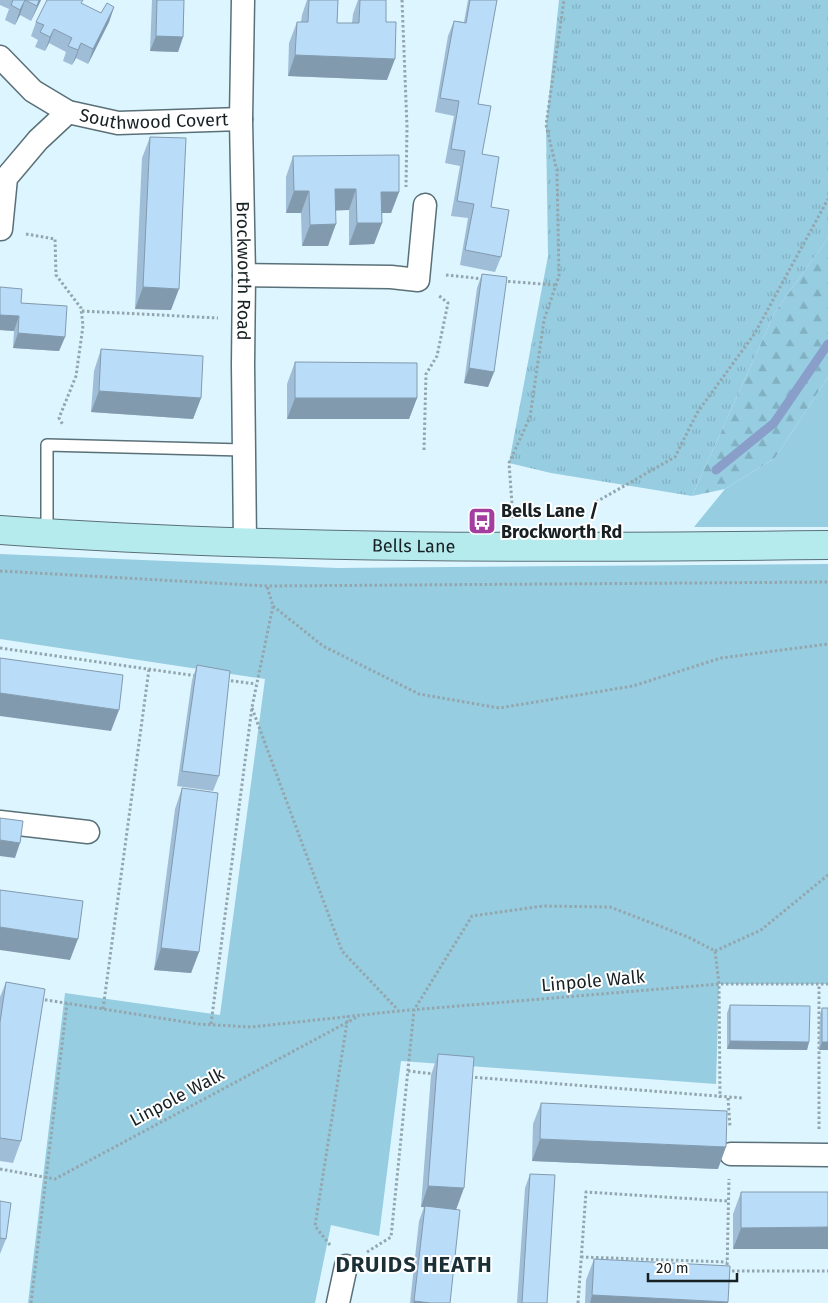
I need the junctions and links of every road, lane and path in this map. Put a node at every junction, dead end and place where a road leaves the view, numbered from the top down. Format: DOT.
graph roads {
  1 [pos="243,0"];
  2 [pos="402,0"];
  3 [pos="564,0"];
  4 [pos="0,57"];
  5 [pos="68,112"];
  6 [pos="241,119"];
  7 [pos="828,199"];
  8 [pos="425,205"];
  9 [pos="1,229"];
  10 [pos="244,274"];
  11 [pos="419,276"];
  12 [pos="487,280"];
  13 [pos="497,280"];
  14 [pos="555,285"];
  15 [pos="82,311"];
  16 [pos="244,319"];
  17 [pos="73,446"];
  18 [pos="244,450"];
  19 [pos="424,450"];
  20 [pos="596,502"];
  21 [pos="0,530"];
  22 [pos="47,532"];
  23 [pos="245,542"];
  24 [pos="828,546"];
  25 [pos="515,548"];
  26 [pos="0,571"];
  27 [pos="828,582"];
  28 [pos="267,586"];
  29 [pos="273,606"];
  30 [pos="828,644"];
  31 [pos="0,648"];
  32 [pos="149,669"];
  33 [pos="198,676"];
  34 [pos="217,679"];
  35 [pos="256,684"];
  36 [pos="252,707"];
  37 [pos="0,822"];
  38 [pos="88,832"];
  39 [pos="828,875"];
  40 [pos="715,951"];
  41 [pos="719,984"];
  42 [pos="819,984"];
  43 [pos="828,984"];
  44 [pos="30,998"];
  45 [pos="67,1004"];
  46 [pos="103,1009"];
  47 [pos="414,1010"];
  48 [pos="399,1011"];
  49 [pos="361,1014"];
  50 [pos="348,1016"];
  51 [pos="348,1022"];
  52 [pos="211,1025"];
  53 [pos="408,1071"];
  54 [pos="437,1074"];
  55 [pos="466,1076"];
  56 [pos="720,1098"];
  57 [pos="728,1098"];
  58 [pos="743,1098"];
  59 [pos="731,1154"];
  60 [pos="824,1155"];
  61 [pos="0,1169"];
  62 [pos="46,1177"];
  63 [pos="728,1201"];
  64 [pos="581,1257"];
  65 [pos="728,1262"];
  66 [pos="346,1266"];
  67 [pos="728,1271"];
  68 [pos="828,1271"];
  69 [pos="727,1279"];
  70 [pos="31,1303"];
  71 [pos="338,1303"];
  72 [pos="578,1303"];
  1 -- 6 [label="street, Brockworth Road"];
  2 -- 8 [label="path"];
  3 -- 14 [label="path"];
  4 -- 5 [label="street, Southwood Covert"];
  5 -- 6 [label="street, Southwood Covert"];
  5 -- 9 [label="street, Southwood Covert"];
  6 -- 10 [label="street, Brockworth Road"];
  7 -- 20 [label="path"];
  8 -- 11 [label="street"];
  9 -- 15 [label="path"];
  10 -- 11 [label="street"];
  10 -- 16 [label="street, Brockworth Road"];
  11 -- 12 [label="path"];
  11 -- 19 [label="path"];
  13 -- 14 [label="path"];
  14 -- 25 [label="path"];
  15 -- 16 [label="path"];
  15 -- 17 [label="path"];
  16 -- 18 [label="street, Brockworth Road"];
  17 -- 18 [label="lane"];
  17 -- 22 [label="lane"];
  18 -- 23 [label="street, Brockworth Road"];
  21 -- 22 [label="street, Bells Lane"];
  22 -- 23 [label="street, Bells Lane"];
  23 -- 25 [label="street, Bells Lane"];
  24 -- 25 [label="street, Bells Lane"];
  26 -- 28 [label="path"];
  27 -- 28 [label="path"];
  28 -- 29 [label="path"];
  29 -- 30 [label="path"];
  29 -- 35 [label="path"];
  31 -- 32 [label="path"];
  32 -- 33 [label="path"];
  32 -- 46 [label="path"];
  34 -- 35 [label="path"];
  35 -- 36 [label="path"];
  36 -- 48 [label="path"];
  36 -- 52 [label="path"];
  37 -- 38 [label="street"];
  39 -- 40 [label="path"];
  40 -- 41 [label="path"];
  40 -- 47 [label="path"];
  41 -- 42 [label="path, Linpole Walk"];
  41 -- 47 [label="path, Linpole Walk"];
  41 -- 56 [label="path"];
  42 -- 43 [label="path, Linpole Walk"];
  42 -- 60 [label="path"];
  44 -- 45 [label="path, Linpole Walk"];
  45 -- 46 [label="path, Linpole Walk"];
  45 -- 62 [label="path"];
  46 -- 52 [label="path, Linpole Walk"];
  47 -- 48 [label="path, Linpole Walk"];
  47 -- 53 [label="path"];
  48 -- 49 [label="path, Linpole Walk"];
  49 -- 50 [label="path, Linpole Walk"];
  49 -- 51 [label="path, Linpole Walk"];
  50 -- 51 [label="path"];
  50 -- 52 [label="path, Linpole Walk"];
  51 -- 62 [label="path, Linpole Walk"];
  51 -- 66 [label="path"];
  53 -- 54 [label="path"];
  53 -- 66 [label="path"];
  55 -- 56 [label="path"];
  56 -- 57 [label="path"];
  57 -- 58 [label="path"];
  57 -- 59 [label="path"];
  59 -- 60 [label="street"];
  59 -- 63 [label="path"];
  61 -- 62 [label="path, Linpole Walk"];
  62 -- 70 [label="path"];
  63 -- 64 [label="path"];
  63 -- 65 [label="path"];
  64 -- 65 [label="path"];
  64 -- 72 [label="path"];
  65 -- 67 [label="path"];
  66 -- 71 [label="street"];
  67 -- 68 [label="path"];
  67 -- 69 [label="path"];
}
